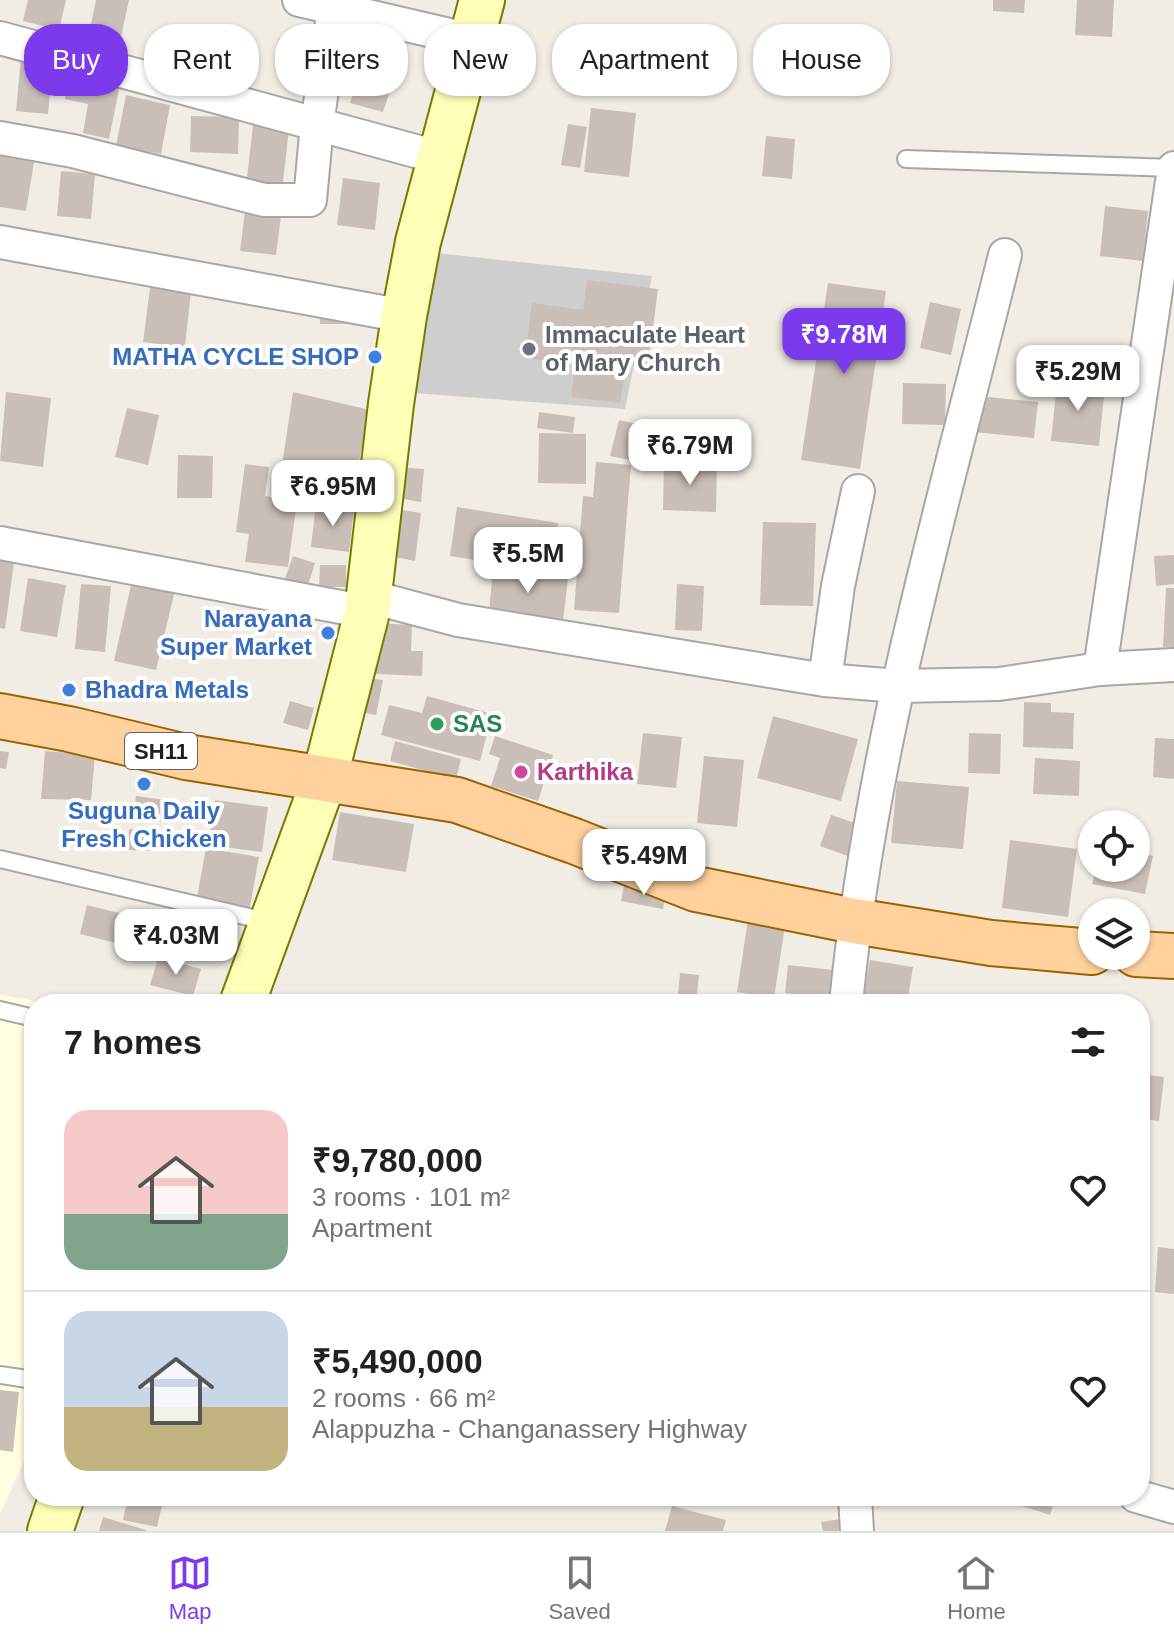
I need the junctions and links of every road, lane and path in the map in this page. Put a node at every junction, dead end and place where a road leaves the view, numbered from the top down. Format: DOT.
graph roads {
  1 [pos="299,0"];
  2 [pos="334,8"];
  3 [pos="477,20"];
  4 [pos="0,38"];
  5 [pos="317,124"];
  6 [pos="0,138"];
  7 [pos="441,158"];
  8 [pos="906,159"];
  9 [pos="1174,168"];
  10 [pos="0,242"];
  11 [pos="1005,255"];
  12 [pos="404,316"];
  13 [pos="858,491"];
  14 [pos="0,543"];
  15 [pos="368,604"];
  16 [pos="1174,665"];
  17 [pos="1100,669"];
  18 [pos="825,680"];
  19 [pos="898,686"];
  20 [pos="0,716"];
  21 [pos="324,780"];
  22 [pos="0,859"];
  23 [pos="854,921"];
  24 [pos="272,922"];
  25 [pos="1078,951"];
  26 [pos="1150,955"];
  27 [pos="1174,956"];
  28 [pos="246,994"];
  29 [pos="847,994"];
  30 [pos="0,1010"];
  31 [pos="24,1016"];
  32 [pos="0,1375"];
  33 [pos="24,1379"];
  34 [pos="1150,1500"];
  35 [pos="59,1506"];
  36 [pos="856,1506"];
  37 [pos="1174,1507"];
  38 [pos="50,1531"];
  39 [pos="857,1531"];
  1 -- 2 [label="street"];
  2 -- 3 [label="street"];
  2 -- 5 [label="street"];
  3 -- 7 [label="main road"];
  4 -- 5 [label="street"];
  5 -- 6 [label="street"];
  5 -- 7 [label="street"];
  7 -- 12 [label="main road"];
  8 -- 9 [label="lane"];
  9 -- 17 [label="street"];
  10 -- 12 [label="street"];
  11 -- 19 [label="street"];
  12 -- 15 [label="main road"];
  13 -- 18 [label="street"];
  14 -- 15 [label="street"];
  15 -- 18 [label="street"];
  15 -- 21 [label="main road"];
  16 -- 17 [label="street"];
  17 -- 19 [label="street"];
  18 -- 19 [label="street"];
  19 -- 23 [label="street"];
  20 -- 21 [label="main road, SH11"];
  21 -- 23 [label="main road, SH11"];
  21 -- 24 [label="main road"];
  22 -- 24 [label="lane"];
  23 -- 25 [label="main road, SH11"];
  23 -- 29 [label="street"];
  24 -- 28 [label="main road"];
  26 -- 27 [label="main road"];
  30 -- 31 [label="lane"];
  32 -- 33 [label="lane"];
  34 -- 37 [label="street"];
  35 -- 38 [label="main road"];
  36 -- 39 [label="street"];
}
